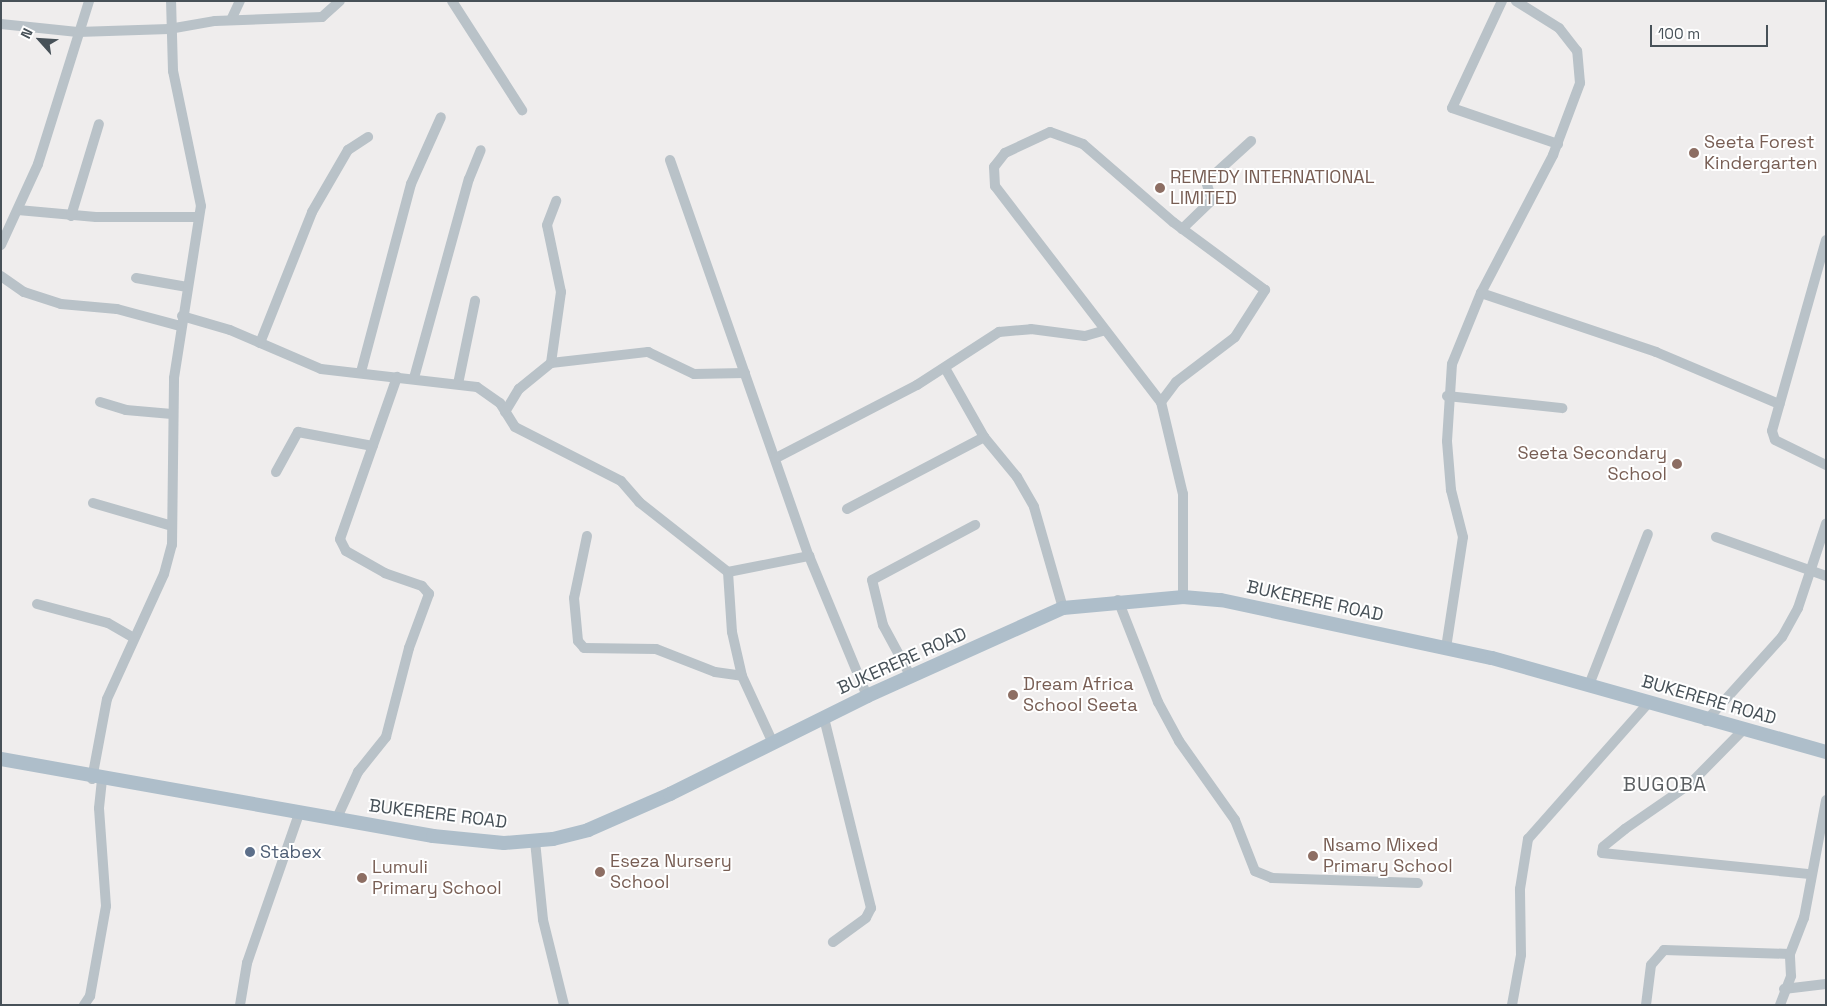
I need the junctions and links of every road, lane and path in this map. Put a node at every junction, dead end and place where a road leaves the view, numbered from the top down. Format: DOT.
graph roads {
  1 [pos="89,1"];
  2 [pos="171,1"];
  3 [pos="240,1"];
  4 [pos="340,1"];
  5 [pos="452,1"];
  6 [pos="1502,1"];
  7 [pos="1516,1"];
  8 [pos="231,20"];
  9 [pos="1,24"];
  10 [pos="169,29"];
  11 [pos="78,32"];
  12 [pos="522,110"];
  13 [pos="440,117"];
  14 [pos="99,124"];
  15 [pos="368,137"];
  16 [pos="1251,141"];
  17 [pos="1558,144"];
  18 [pos="481,150"];
  19 [pos="670,160"];
  20 [pos="556,202"];
  21 [pos="18,210"];
  22 [pos="71,216"];
  23 [pos="199,216"];
  24 [pos="1182,229"];
  25 [pos="1826,240"];
  26 [pos="1,245"];
  27 [pos="1,276"];
  28 [pos="136,278"];
  29 [pos="187,287"];
  30 [pos="1481,293"];
  31 [pos="475,301"];
  32 [pos="181,321"];
  33 [pos="1102,331"];
  34 [pos="260,343"];
  35 [pos="551,362"];
  36 [pos="945,368"];
  37 [pos="361,372"];
  38 [pos="745,373"];
  39 [pos="397,377"];
  40 [pos="414,378"];
  41 [pos="458,384"];
  42 [pos="1447,396"];
  43 [pos="100,402"];
  44 [pos="1161,402"];
  45 [pos="1779,404"];
  46 [pos="1562,408"];
  47 [pos="505,412"];
  48 [pos="172,414"];
  49 [pos="984,437"];
  50 [pos="373,446"];
  51 [pos="776,458"];
  52 [pos="1826,465"];
  53 [pos="276,472"];
  54 [pos="93,503"];
  55 [pos="847,509"];
  56 [pos="1826,524"];
  57 [pos="975,525"];
  58 [pos="172,526"];
  59 [pos="1648,534"];
  60 [pos="587,536"];
  61 [pos="1716,537"];
  62 [pos="809,556"];
  63 [pos="1811,570"];
  64 [pos="728,572"];
  65 [pos="1826,576"];
  66 [pos="1183,597"];
  67 [pos="1118,600"];
  68 [pos="37,604"];
  69 [pos="1064,608"];
  70 [pos="132,637"];
  71 [pos="1446,648"];
  72 [pos="742,676"];
  73 [pos="911,678"];
  74 [pos="1590,685"];
  75 [pos="867,696"];
  76 [pos="1649,702"];
  77 [pos="824,718"];
  78 [pos="1706,721"];
  79 [pos="1742,731"];
  80 [pos="772,741"];
  81 [pos="1826,752"];
  82 [pos="1,759"];
  83 [pos="97,779"];
  84 [pos="1826,800"];
  85 [pos="299,814"];
  86 [pos="336,820"];
  87 [pos="535,841"];
  88 [pos="1810,874"];
  89 [pos="1418,883"];
  90 [pos="833,942"];
  91 [pos="1790,954"];
  92 [pos="1826,984"];
  93 [pos="1784,989"];
  94 [pos="84,1005"];
  95 [pos="240,1005"];
  96 [pos="564,1005"];
  97 [pos="1512,1005"];
  98 [pos="1646,1005"];
  99 [pos="1780,1005"];
  1 -- 11 [label="street"];
  2 -- 10 [label="street"];
  3 -- 8 [label="street"];
  4 -- 8 [label="street"];
  5 -- 12 [label="street"];
  6 -- 17 [label="street"];
  7 -- 17 [label="street"];
  8 -- 10 [label="street"];
  9 -- 11 [label="street"];
  10 -- 11 [label="street"];
  10 -- 23 [label="street"];
  11 -- 21 [label="street"];
  13 -- 37 [label="street"];
  14 -- 22 [label="street"];
  15 -- 34 [label="street"];
  16 -- 24 [label="street"];
  17 -- 30 [label="street"];
  18 -- 40 [label="street"];
  19 -- 38 [label="street"];
  20 -- 35 [label="street"];
  21 -- 22 [label="street"];
  21 -- 26 [label="street"];
  22 -- 23 [label="street"];
  23 -- 29 [label="street"];
  24 -- 33 [label="street"];
  24 -- 44 [label="street"];
  25 -- 45 [label="street"];
  27 -- 32 [label="street"];
  28 -- 29 [label="street"];
  29 -- 32 [label="street"];
  30 -- 42 [label="street"];
  30 -- 45 [label="street"];
  31 -- 41 [label="street"];
  32 -- 34 [label="street"];
  32 -- 48 [label="street"];
  33 -- 36 [label="street"];
  33 -- 44 [label="street"];
  34 -- 37 [label="street"];
  35 -- 38 [label="street"];
  35 -- 47 [label="street"];
  36 -- 49 [label="street"];
  36 -- 51 [label="street"];
  37 -- 39 [label="street"];
  38 -- 51 [label="street"];
  39 -- 40 [label="street"];
  39 -- 50 [label="street"];
  40 -- 41 [label="street"];
  41 -- 47 [label="street"];
  42 -- 46 [label="street"];
  42 -- 71 [label="street"];
  43 -- 48 [label="street"];
  44 -- 66 [label="street"];
  45 -- 52 [label="street"];
  47 -- 64 [label="street"];
  48 -- 58 [label="street"];
  49 -- 55 [label="street"];
  49 -- 69 [label="street"];
  50 -- 53 [label="street"];
  50 -- 86 [label="street"];
  51 -- 62 [label="street"];
  54 -- 58 [label="street"];
  56 -- 63 [label="street"];
  57 -- 73 [label="street"];
  58 -- 70 [label="street"];
  59 -- 74 [label="street"];
  60 -- 72 [label="street"];
  61 -- 63 [label="street"];
  62 -- 64 [label="street"];
  62 -- 75 [label="street"];
  63 -- 65 [label="street"];
  63 -- 78 [label="street"];
  64 -- 72 [label="street"];
  66 -- 67 [label="main road, BUKERERE ROAD"];
  66 -- 71 [label="main road, BUKERERE ROAD"];
  67 -- 69 [label="main road, BUKERERE ROAD"];
  67 -- 89 [label="street"];
  68 -- 70 [label="street"];
  69 -- 73 [label="main road, BUKERERE ROAD"];
  70 -- 83 [label="street"];
  71 -- 74 [label="main road, BUKERERE ROAD"];
  72 -- 80 [label="street"];
  73 -- 75 [label="main road, BUKERERE ROAD"];
  74 -- 76 [label="main road, BUKERERE ROAD"];
  75 -- 77 [label="main road, BUKERERE ROAD"];
  76 -- 78 [label="main road, BUKERERE ROAD"];
  76 -- 97 [label="street"];
  77 -- 80 [label="main road, BUKERERE ROAD"];
  77 -- 90 [label="street"];
  78 -- 79 [label="main road, BUKERERE ROAD"];
  79 -- 81 [label="main road, BUKERERE ROAD"];
  79 -- 88 [label="street"];
  80 -- 87 [label="main road, BUKERERE ROAD"];
  82 -- 83 [label="main road, BUKERERE ROAD"];
  83 -- 85 [label="main road, BUKERERE ROAD"];
  83 -- 94 [label="street"];
  84 -- 88 [label="street"];
  85 -- 86 [label="main road, BUKERERE ROAD"];
  85 -- 95 [label="street"];
  86 -- 87 [label="main road, BUKERERE ROAD"];
  87 -- 96 [label="street"];
  88 -- 91 [label="street"];
  91 -- 93 [label="street"];
  91 -- 98 [label="street"];
  92 -- 93 [label="street"];
  93 -- 99 [label="street"];
}
